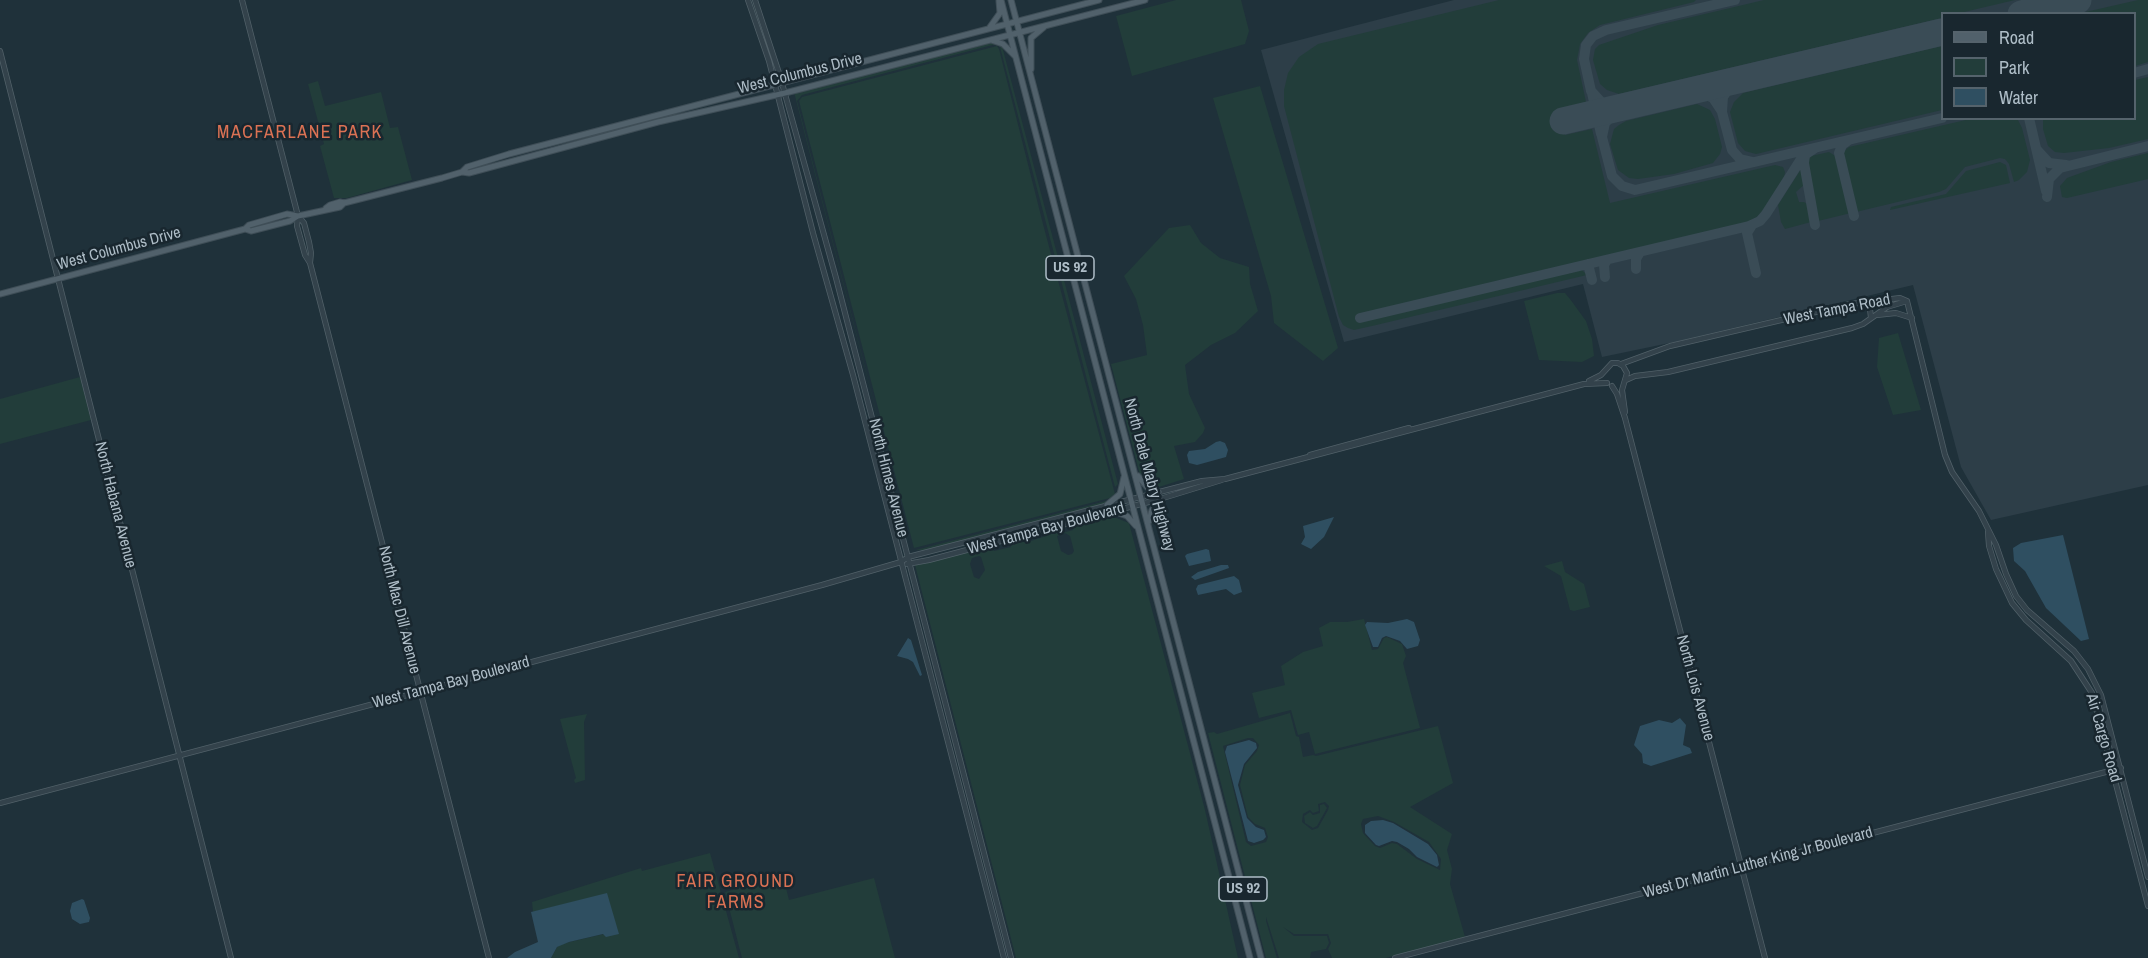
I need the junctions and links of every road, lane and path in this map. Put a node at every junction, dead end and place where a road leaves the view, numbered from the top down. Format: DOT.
graph roads {
  1 [pos="242,0"];
  2 [pos="748,0"];
  3 [pos="755,0"];
  4 [pos="1000,0"];
  5 [pos="1011,0"];
  6 [pos="1016,0"];
  7 [pos="1099,0"];
  8 [pos="1144,0"];
  9 [pos="1014,13"];
  10 [pos="1017,21"];
  11 [pos="1008,24"];
  12 [pos="1051,24"];
  13 [pos="989,28"];
  14 [pos="1019,32"];
  15 [pos="1011,34"];
  16 [pos="988,40"];
  17 [pos="0,51"];
  18 [pos="897,53"];
  19 [pos="1017,57"];
  20 [pos="899,63"];
  21 [pos="1032,80"];
  22 [pos="782,83"];
  23 [pos="776,85"];
  24 [pos="781,93"];
  25 [pos="462,172"];
  26 [pos="298,216"];
  27 [pos="58,279"];
  28 [pos="0,294"];
  29 [pos="1088,294"];
  30 [pos="1078,296"];
  31 [pos="1907,301"];
  32 [pos="1865,302"];
  33 [pos="1874,317"];
  34 [pos="1912,318"];
  35 [pos="855,353"];
  36 [pos="848,355"];
  37 [pos="1621,364"];
  38 [pos="1604,372"];
  39 [pos="1625,381"];
  40 [pos="1584,384"];
  41 [pos="1610,384"];
  42 [pos="1625,418"];
  43 [pos="1135,471"];
  44 [pos="1124,476"];
  45 [pos="1225,479"];
  46 [pos="1159,492"];
  47 [pos="1141,496"];
  48 [pos="1130,499"];
  49 [pos="1160,499"];
  50 [pos="1143,504"];
  51 [pos="1107,505"];
  52 [pos="1132,506"];
  53 [pos="1113,511"];
  54 [pos="1074,514"];
  55 [pos="1060,517"];
  56 [pos="1076,521"];
  57 [pos="1062,525"];
  58 [pos="1149,525"];
  59 [pos="1138,528"];
  60 [pos="1018,529"];
  61 [pos="1987,529"];
  62 [pos="1020,536"];
  63 [pos="905,544"];
  64 [pos="956,545"];
  65 [pos="927,552"];
  66 [pos="958,552"];
  67 [pos="908,557"];
  68 [pos="901,562"];
  69 [pos="910,564"];
  70 [pos="420,691"];
  71 [pos="1205,745"];
  72 [pos="1195,747"];
  73 [pos="179,756"];
  74 [pos="2121,768"];
  75 [pos="2113,770"];
  76 [pos="0,803"];
  77 [pos="1742,868"];
  78 [pos="990,875"];
  79 [pos="2148,877"];
  80 [pos="983,878"];
  81 [pos="2148,906"];
  82 [pos="231,958"];
  83 [pos="489,958"];
  84 [pos="1004,958"];
  85 [pos="1011,958"];
  86 [pos="1250,958"];
  87 [pos="1261,958"];
  88 [pos="1395,958"];
  89 [pos="1765,958"];
  1 -- 26 [label="street, North Mac Dill Avenue"];
  2 -- 23 [label="street, North Himes Avenue"];
  3 -- 22 [label="street, North Himes Avenue"];
  4 -- 11 [label="main road, US 92"];
  4 -- 13 [label="main road"];
  5 -- 9 [label="main road, North Dale Mabry Highway / US 92"];
  6 -- 9 [label="main road"];
  7 -- 10 [label="main road, West Columbus Drive"];
  8 -- 12 [label="main road, West Columbus Drive"];
  9 -- 10 [label="main road, North Dale Mabry Highway / US 92"];
  10 -- 11 [label="main road, West Columbus Drive"];
  10 -- 14 [label="main road, North Dale Mabry Highway / US 92"];
  11 -- 13 [label="main road, West Columbus Drive"];
  11 -- 15 [label="main road, North Dale Mabry Highway / US 92"];
  12 -- 14 [label="main road, West Columbus Drive"];
  12 -- 21 [label="main road"];
  13 -- 18 [label="main road, West Columbus Drive"];
  14 -- 15 [label="main road, West Columbus Drive"];
  14 -- 21 [label="main road, North Dale Mabry Highway / US 92"];
  15 -- 16 [label="main road, West Columbus Drive"];
  15 -- 19 [label="main road, North Dale Mabry Highway / US 92"];
  16 -- 19 [label="main road"];
  16 -- 20 [label="main road, West Columbus Drive"];
  17 -- 27 [label="street, North Habana Avenue"];
  18 -- 20 [label="main road"];
  18 -- 22 [label="main road, West Columbus Drive"];
  19 -- 30 [label="main road, North Dale Mabry Highway / US 92"];
  20 -- 24 [label="main road, West Columbus Drive"];
  21 -- 29 [label="main road, North Dale Mabry Highway / US 92"];
  22 -- 23 [label="main road, West Columbus Drive"];
  22 -- 24 [label="street, North Himes Avenue"];
  23 -- 24 [label="street, North Himes Avenue"];
  23 -- 25 [label="main road, West Columbus Drive"];
  24 -- 25 [label="main road, West Columbus Drive"];
  24 -- 35 [label="street, North Himes Avenue"];
  24 -- 36 [label="street, North Himes Avenue"];
  25 -- 26 [label="main road, West Columbus Drive"];
  26 -- 27 [label="main road, West Columbus Drive"];
  26 -- 70 [label="street, North Mac Dill Avenue"];
  27 -- 28 [label="main road, West Columbus Drive"];
  27 -- 73 [label="street, North Habana Avenue"];
  29 -- 30 [label="main road"];
  29 -- 43 [label="main road, North Dale Mabry Highway / US 92"];
  30 -- 44 [label="main road, North Dale Mabry Highway / US 92"];
  31 -- 32 [label="street, West Tampa Road"];
  31 -- 33 [label="street, West Tampa Road"];
  31 -- 34 [label="street, Air Cargo Road"];
  32 -- 33 [label="street"];
  32 -- 37 [label="street, West Tampa Road"];
  33 -- 34 [label="street"];
  33 -- 39 [label="street, West Tampa Road"];
  34 -- 61 [label="street, Air Cargo Road"];
  35 -- 36 [label="street"];
  35 -- 63 [label="street, North Himes Avenue"];
  36 -- 68 [label="street, North Himes Avenue"];
  37 -- 38 [label="street"];
  37 -- 39 [label="street"];
  38 -- 40 [label="street, West Tampa Bay Boulevard"];
  38 -- 41 [label="street"];
  39 -- 41 [label="street"];
  39 -- 42 [label="street, North Lois Avenue"];
  40 -- 41 [label="street, West Tampa Bay Boulevard"];
  40 -- 45 [label="street, West Tampa Bay Boulevard"];
  41 -- 42 [label="street, North Lois Avenue"];
  42 -- 77 [label="street, North Lois Avenue"];
  43 -- 46 [label="main road"];
  43 -- 47 [label="main road, North Dale Mabry Highway / US 92"];
  44 -- 48 [label="main road, North Dale Mabry Highway / US 92"];
  44 -- 51 [label="main road"];
  45 -- 46 [label="street, West Tampa Bay Boulevard"];
  45 -- 49 [label="street, West Tampa Bay Boulevard"];
  46 -- 47 [label="street, West Tampa Bay Boulevard"];
  47 -- 48 [label="street, West Tampa Bay Boulevard"];
  47 -- 50 [label="main road, North Dale Mabry Highway / US 92"];
  48 -- 51 [label="street, West Tampa Bay Boulevard"];
  48 -- 52 [label="main road, North Dale Mabry Highway / US 92"];
  49 -- 50 [label="street, West Tampa Bay Boulevard"];
  49 -- 58 [label="main road"];
  50 -- 52 [label="street, West Tampa Bay Boulevard"];
  50 -- 58 [label="main road, North Dale Mabry Highway / US 92"];
  51 -- 54 [label="street, West Tampa Bay Boulevard"];
  52 -- 53 [label="street, West Tampa Bay Boulevard"];
  52 -- 59 [label="main road, North Dale Mabry Highway / US 92"];
  53 -- 56 [label="street, West Tampa Bay Boulevard"];
  53 -- 59 [label="main road"];
  54 -- 55 [label="street, West Tampa Bay Boulevard"];
  54 -- 56 [label="street"];
  55 -- 57 [label="street"];
  55 -- 60 [label="street, West Tampa Bay Boulevard"];
  56 -- 57 [label="street, West Tampa Bay Boulevard"];
  57 -- 62 [label="street, West Tampa Bay Boulevard"];
  58 -- 71 [label="main road, North Dale Mabry Highway / US 92"];
  59 -- 72 [label="main road, North Dale Mabry Highway / US 92"];
  60 -- 62 [label="street"];
  60 -- 64 [label="street, West Tampa Bay Boulevard"];
  61 -- 74 [label="street, Air Cargo Road"];
  61 -- 75 [label="street, Air Cargo Road"];
  62 -- 66 [label="street, West Tampa Bay Boulevard"];
  63 -- 65 [label="street"];
  63 -- 67 [label="street, North Himes Avenue"];
  64 -- 65 [label="street, West Tampa Bay Boulevard"];
  64 -- 66 [label="street"];
  65 -- 67 [label="street, West Tampa Bay Boulevard"];
  66 -- 69 [label="street, West Tampa Bay Boulevard"];
  67 -- 68 [label="street, West Tampa Bay Boulevard"];
  67 -- 69 [label="street, North Himes Avenue"];
  68 -- 69 [label="street, West Tampa Bay Boulevard"];
  68 -- 70 [label="street, West Tampa Bay Boulevard"];
  68 -- 80 [label="street, North Himes Avenue"];
  69 -- 78 [label="street, North Himes Avenue"];
  70 -- 73 [label="street, West Tampa Bay Boulevard"];
  70 -- 83 [label="street, North Mac Dill Avenue"];
  71 -- 72 [label="main road"];
  71 -- 87 [label="main road, North Dale Mabry Highway / US 92"];
  72 -- 86 [label="main road, North Dale Mabry Highway / US 92"];
  73 -- 76 [label="street, West Tampa Bay Boulevard"];
  73 -- 82 [label="street, North Habana Avenue"];
  74 -- 75 [label="street, West Dr Martin Luther King Jr Boulevard"];
  74 -- 79 [label="street, Air Cargo Road"];
  75 -- 77 [label="street, West Dr Martin Luther King Jr Boulevard"];
  75 -- 81 [label="street, Air Cargo Road"];
  77 -- 88 [label="street, West Dr Martin Luther King Jr Boulevard"];
  77 -- 89 [label="street, North Lois Avenue"];
  78 -- 80 [label="street"];
  78 -- 85 [label="street, North Himes Avenue"];
  80 -- 84 [label="street, North Himes Avenue"];
}
